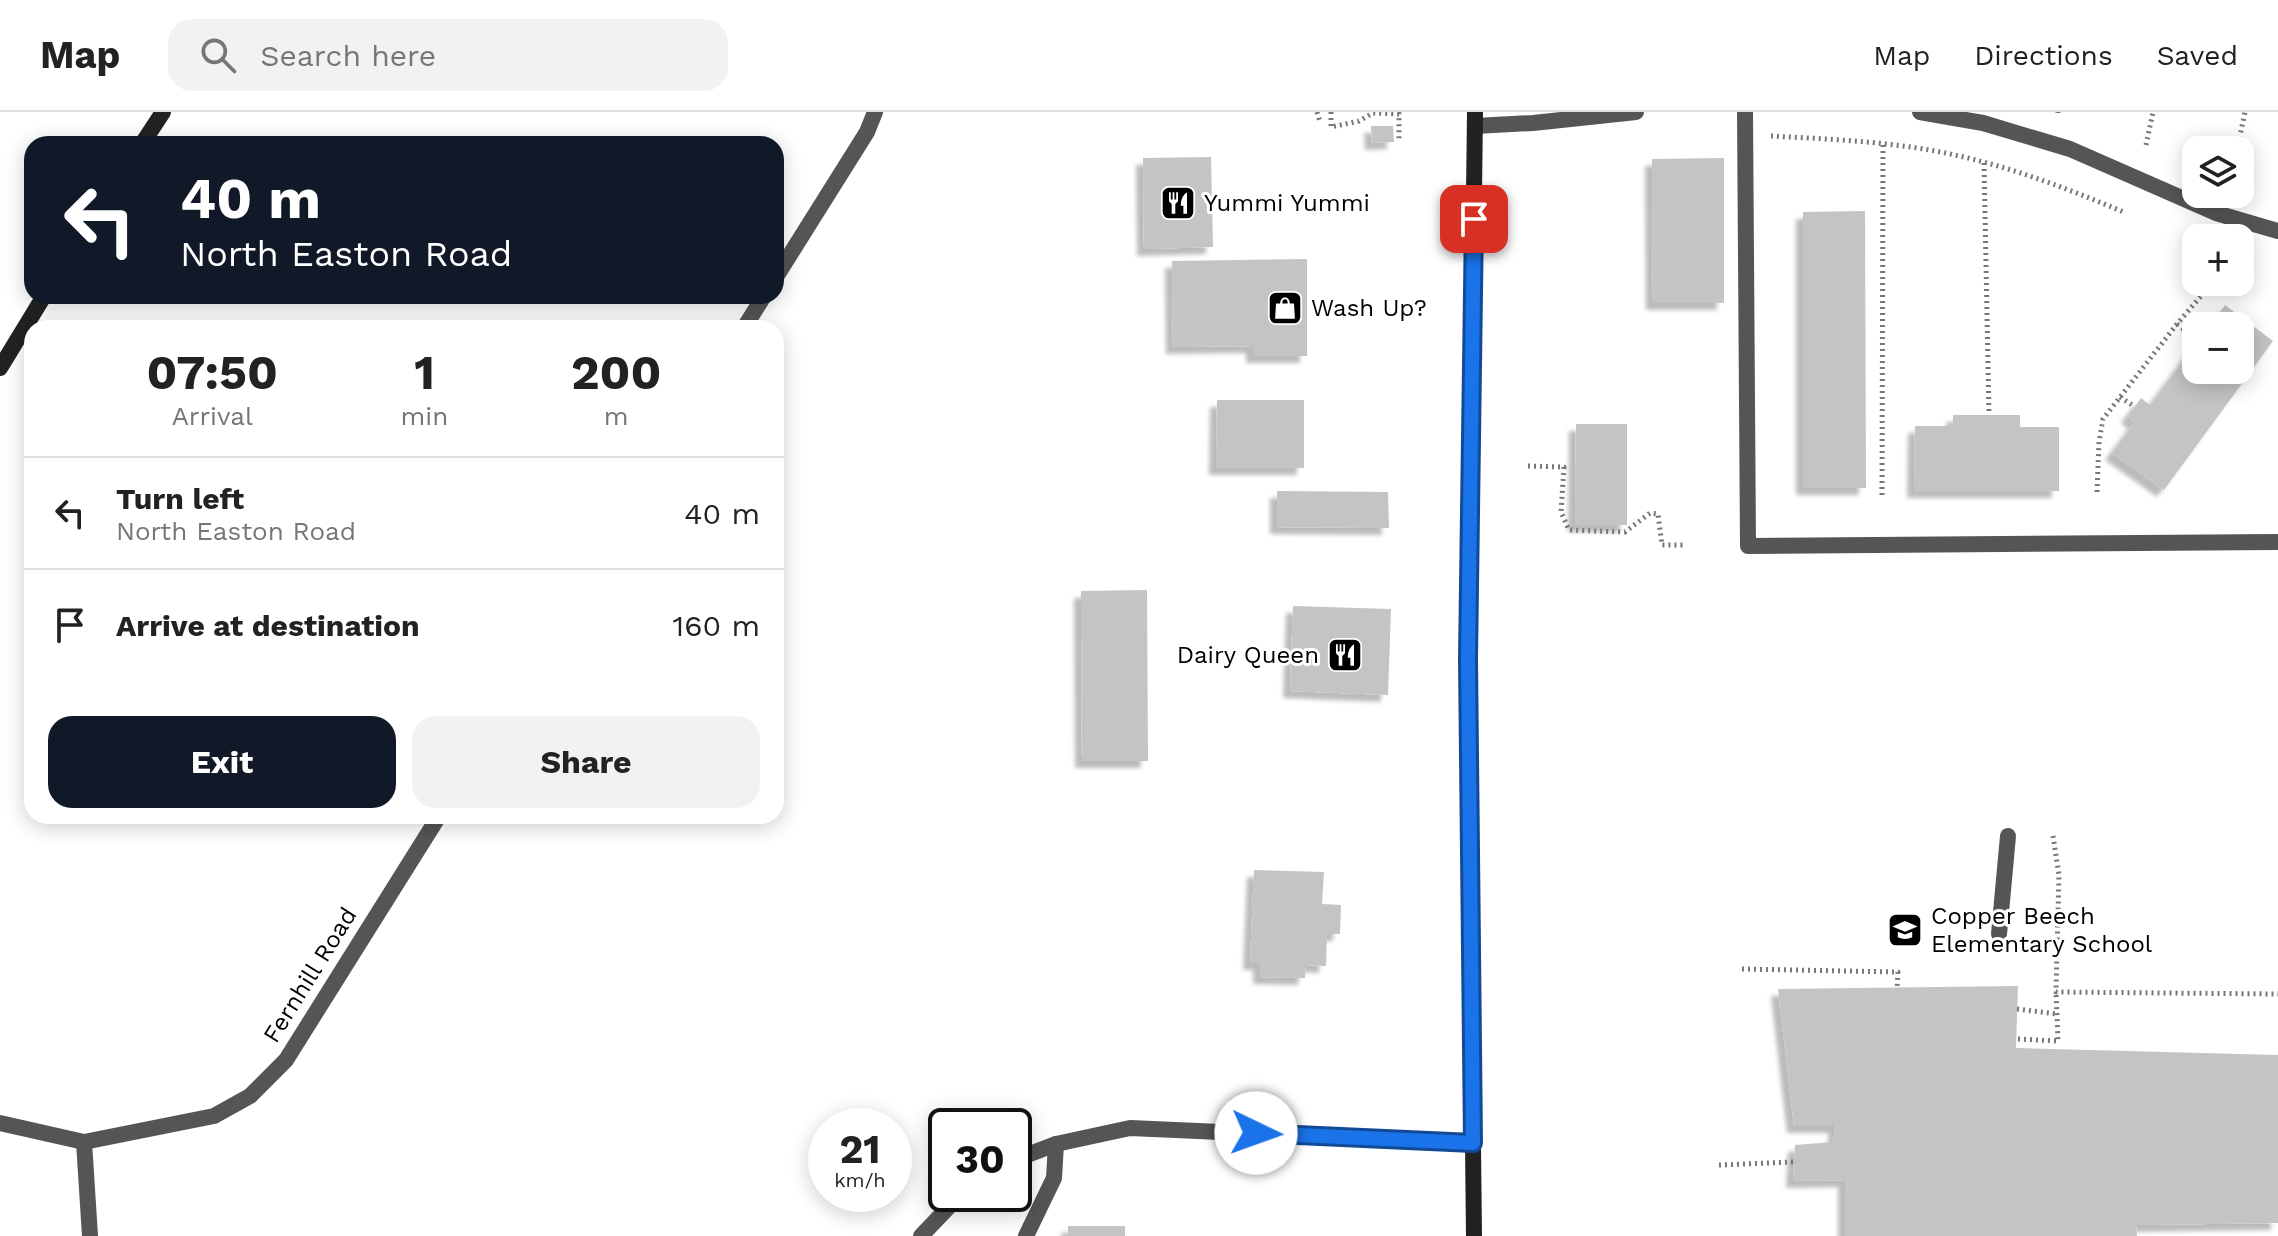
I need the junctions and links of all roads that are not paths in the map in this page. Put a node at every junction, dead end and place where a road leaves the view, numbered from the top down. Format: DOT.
graph roads {
  1 [pos="163,112"];
  2 [pos="875,112"];
  3 [pos="1636,112"];
  4 [pos="1745,112"];
  5 [pos="1920,112"];
  6 [pos="1475,119"];
  7 [pos="147,136"];
  8 [pos="2278,231"];
  9 [pos="784,264"];
  10 [pos="24,329"];
  11 [pos="0,368"];
  12 [pos="2278,542"];
  13 [pos="434,824"];
  14 [pos="2008,836"];
  15 [pos="1999,934"];
  16 [pos="0,1123"];
  17 [pos="84,1142"];
  18 [pos="1473,1143"];
  19 [pos="1056,1144"];
  20 [pos="1032,1153"];
  21 [pos="944,1212"];
  22 [pos="90,1236"];
  23 [pos="921,1236"];
  24 [pos="1026,1236"];
  25 [pos="1474,1236"];
  1 -- 7 [label="main road"];
  2 -- 9 [label="street"];
  3 -- 6 [label="street"];
  4 -- 12 [label="street"];
  5 -- 8 [label="street"];
  6 -- 18 [label="main road"];
  10 -- 11 [label="main road"];
  13 -- 17 [label="street, Fernhill Road"];
  14 -- 15 [label="street"];
  16 -- 17 [label="street, Fernhill Road"];
  17 -- 22 [label="street"];
  18 -- 19 [label="street"];
  18 -- 25 [label="main road"];
  19 -- 20 [label="street"];
  19 -- 24 [label="street"];
  21 -- 23 [label="street"];
}
